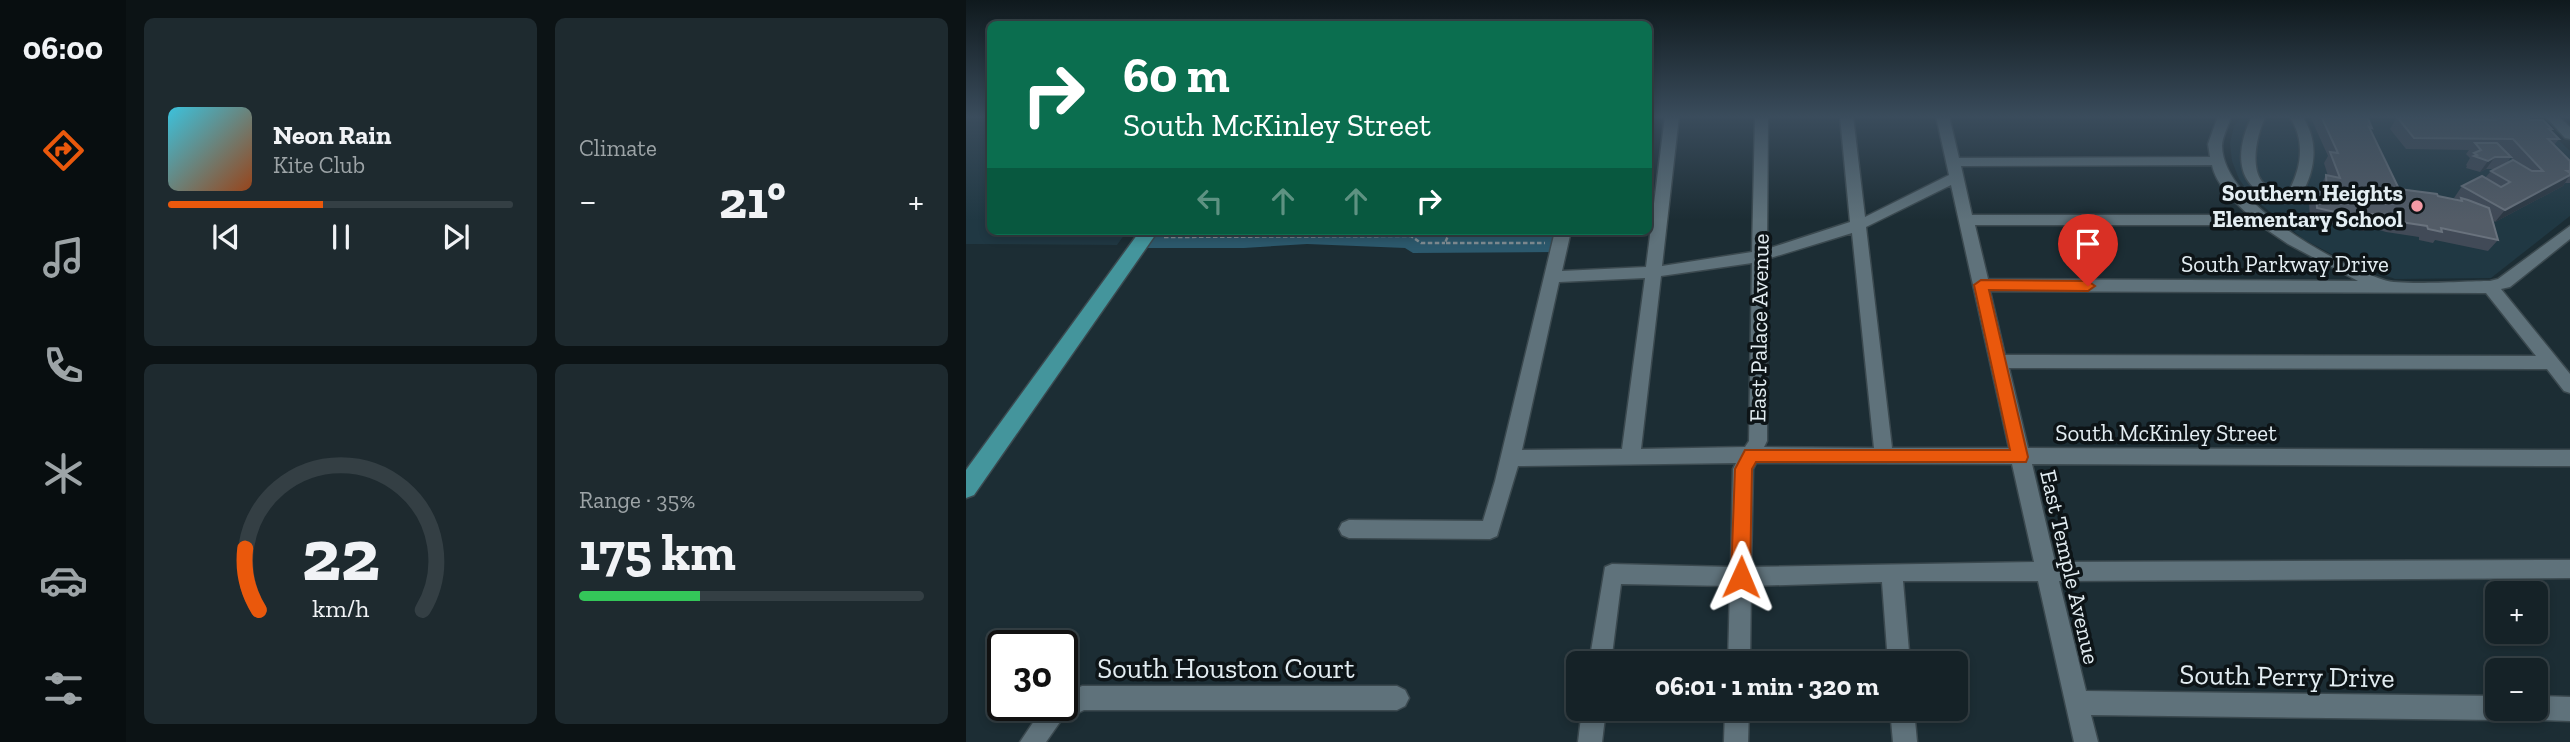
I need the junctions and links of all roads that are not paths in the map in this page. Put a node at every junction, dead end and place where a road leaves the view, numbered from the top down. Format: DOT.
graph roads {
  1 [pos="1668,151"];
  2 [pos="1761,151"];
  3 [pos="1849,151"];
  4 [pos="1950,151"];
  5 [pos="2216,151"];
  6 [pos="2248,151"];
  7 [pos="2307,151"];
  8 [pos="2216,159"];
  9 [pos="2247,160"];
  10 [pos="1954,170"];
  11 [pos="1965,220"];
  12 [pos="2263,220"];
  13 [pos="1856,226"];
  14 [pos="1152,235"];
  15 [pos="1562,237"];
  16 [pos="2567,238"];
  17 [pos="1760,255"];
  18 [pos="1652,273"];
  19 [pos="1553,277"];
  20 [pos="1981,285"];
  21 [pos="2383,287"];
  22 [pos="2490,287"];
  23 [pos="1998,361"];
  24 [pos="2551,363"];
  25 [pos="2570,386"];
  26 [pos="1751,455"];
  27 [pos="1631,456"];
  28 [pos="1884,456"];
  29 [pos="2020,457"];
  30 [pos="1510,458"];
  31 [pos="2570,458"];
  32 [pos="966,488"];
  33 [pos="1349,529"];
  34 [pos="2570,569"];
  35 [pos="2046,571"];
  36 [pos="1892,572"];
  37 [pos="1741,577"];
  38 [pos="1602,651"];
  39 [pos="1739,651"];
  40 [pos="1898,651"];
  41 [pos="1397,698"];
  42 [pos="2077,703"];
  43 [pos="2485,708"];
  44 [pos="2548,708"];
  45 [pos="2570,709"];
  46 [pos="1593,721"];
  47 [pos="1737,721"];
  48 [pos="1903,721"];
  49 [pos="1032,742"];
  50 [pos="1590,742"];
  51 [pos="1737,742"];
  52 [pos="1905,742"];
  53 [pos="2085,742"];
  1 -- 18 [label="street"];
  2 -- 17 [label="street, East Palace Avenue"];
  3 -- 13 [label="street"];
  4 -- 10 [label="street, East Temple Avenue"];
  5 -- 8 [label="street"];
  6 -- 9 [label="street"];
  7 -- 9 [label="street"];
  8 -- 9 [label="street"];
  8 -- 10 [label="street"];
  8 -- 12 [label="street"];
  10 -- 11 [label="street, East Temple Avenue"];
  10 -- 13 [label="street"];
  11 -- 12 [label="street"];
  11 -- 20 [label="street, East Temple Avenue"];
  12 -- 21 [label="street"];
  13 -- 17 [label="street"];
  13 -- 28 [label="street"];
  14 -- 32 [label="main road"];
  15 -- 19 [label="street"];
  16 -- 22 [label="street, South Parkway Drive"];
  17 -- 18 [label="street"];
  17 -- 26 [label="street, East Palace Avenue"];
  18 -- 19 [label="street"];
  18 -- 27 [label="street"];
  19 -- 30 [label="street"];
  20 -- 21 [label="street, South Parkway Drive"];
  20 -- 23 [label="street, East Temple Avenue"];
  21 -- 22 [label="street, South Parkway Drive"];
  22 -- 24 [label="street"];
  23 -- 24 [label="street"];
  23 -- 29 [label="street, East Temple Avenue"];
  24 -- 25 [label="street"];
  26 -- 27 [label="street, South McKinley Street"];
  26 -- 28 [label="street, South McKinley Street"];
  26 -- 37 [label="street, East Palace Avenue"];
  27 -- 30 [label="street, South McKinley Street"];
  28 -- 29 [label="street, South McKinley Street"];
  29 -- 31 [label="street, South McKinley Street"];
  29 -- 35 [label="street, East Temple Avenue"];
  30 -- 33 [label="street"];
  34 -- 35 [label="street"];
  35 -- 36 [label="street"];
  35 -- 42 [label="street, East Temple Avenue"];
  36 -- 37 [label="street"];
  36 -- 40 [label="street"];
  37 -- 38 [label="street"];
  37 -- 39 [label="street, East Palace Avenue"];
  41 -- 49 [label="street, South Houston Court"];
  42 -- 43 [label="street, South Perry Drive"];
  42 -- 53 [label="street, East Temple Avenue"];
  44 -- 45 [label="street"];
  46 -- 50 [label="street"];
  47 -- 51 [label="street"];
  48 -- 52 [label="street"];
}
